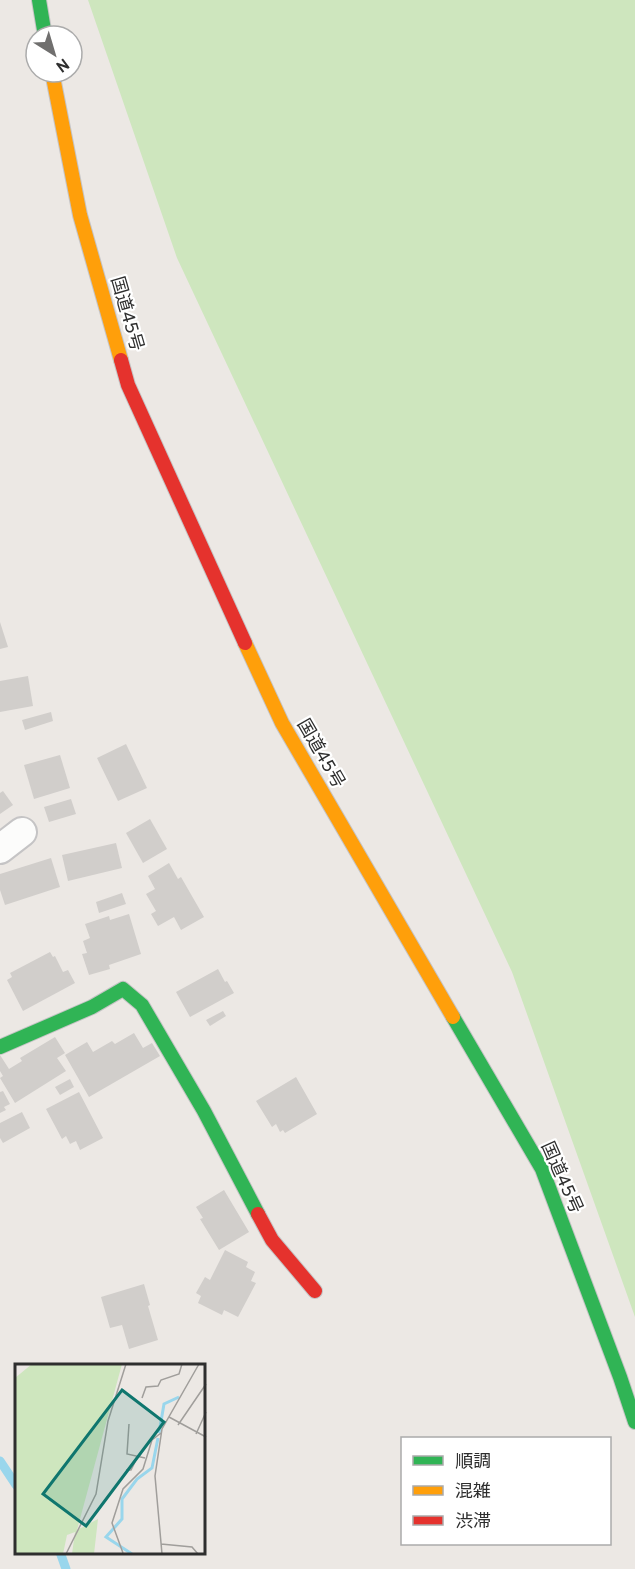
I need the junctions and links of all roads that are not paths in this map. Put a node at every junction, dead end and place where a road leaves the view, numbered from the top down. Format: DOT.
graph roads {
  1 [pos="39,0"];
  2 [pos="43,24"];
  3 [pos="54,84"];
  4 [pos="22,832"];
  5 [pos="0,849"];
  6 [pos="1,1043"];
  7 [pos="315,1291"];
  8 [pos="635,1422"];
  1 -- 2 [label="main road"];
  3 -- 8 [label="main road, 国道45号"];
  4 -- 5 [label="street"];
  6 -- 7 [label="main road"];
}
